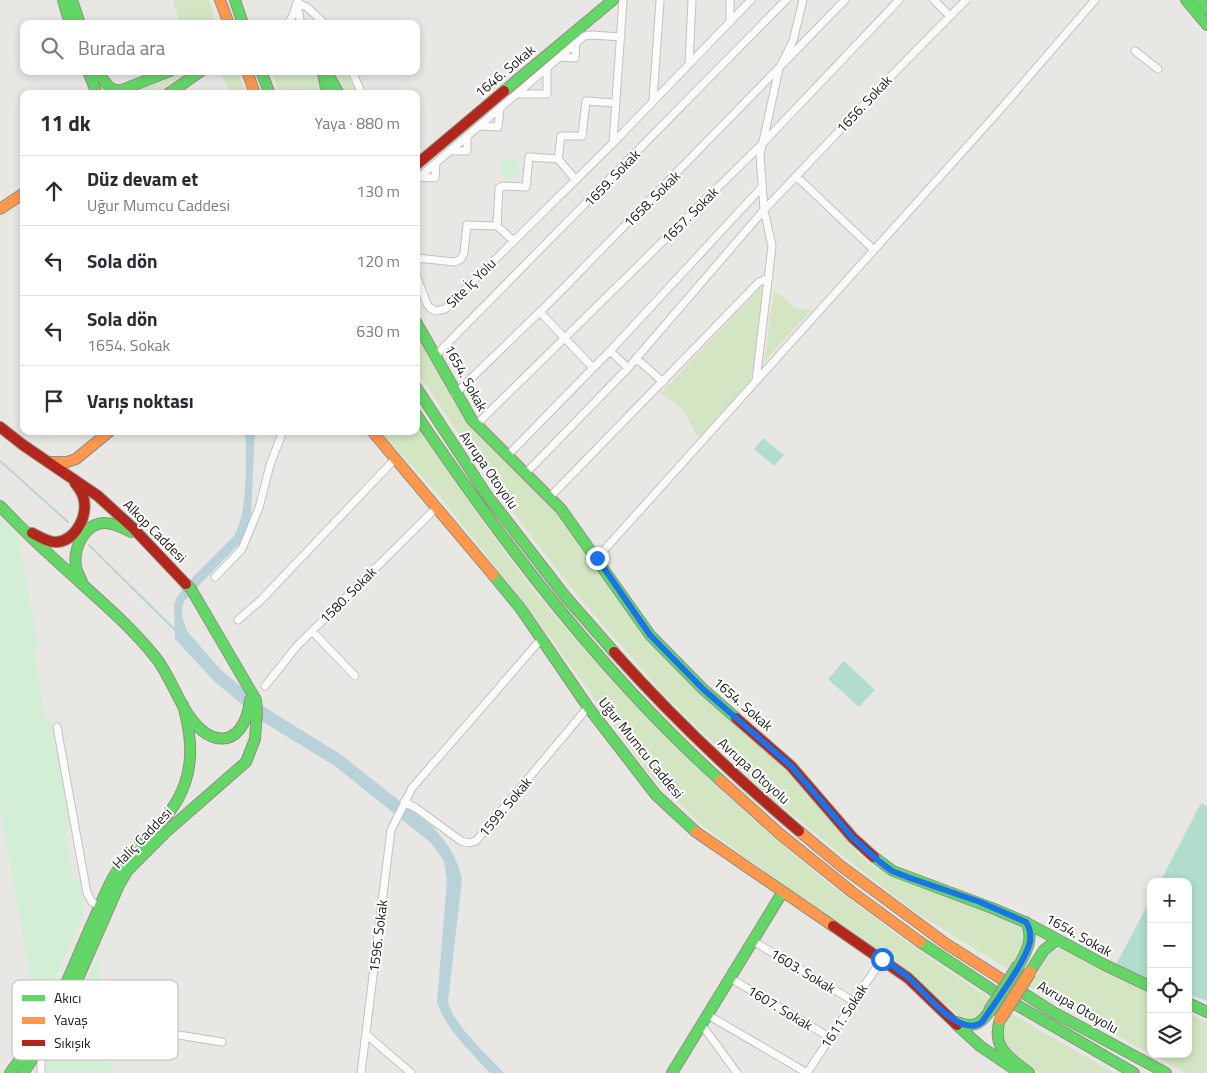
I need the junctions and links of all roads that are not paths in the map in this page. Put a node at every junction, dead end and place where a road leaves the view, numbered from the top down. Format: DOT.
graph roads {
  1 [pos="63,0"];
  2 [pos="72,0"];
  3 [pos="220,0"];
  4 [pos="234,0"];
  5 [pos="613,0"];
  6 [pos="623,0"];
  7 [pos="655,0"];
  8 [pos="661,0"];
  9 [pos="692,0"];
  10 [pos="730,0"];
  11 [pos="751,0"];
  12 [pos="786,0"];
  13 [pos="802,0"];
  14 [pos="845,0"];
  15 [pos="899,0"];
  16 [pos="934,0"];
  17 [pos="966,0"];
  18 [pos="1095,0"];
  19 [pos="1186,0"];
  20 [pos="1200,0"];
  21 [pos="297,1"];
  22 [pos="950,16"];
  23 [pos="1206,16"];
  24 [pos="69,20"];
  25 [pos="79,20"];
  26 [pos="228,20"];
  27 [pos="242,20"];
  28 [pos="290,20"];
  29 [pos="301,20"];
  30 [pos="320,20"];
  31 [pos="730,22"];
  32 [pos="621,36"];
  33 [pos="1135,51"];
  34 [pos="689,64"];
  35 [pos="547,68"];
  36 [pos="779,69"];
  37 [pos="1158,69"];
  38 [pos="94,75"];
  39 [pos="96,75"];
  40 [pos="97,75"];
  41 [pos="160,75"];
  42 [pos="195,75"];
  43 [pos="197,75"];
  44 [pos="248,75"];
  45 [pos="263,75"];
  46 [pos="325,75"];
  47 [pos="327,75"];
  48 [pos="354,75"];
  49 [pos="96,90"];
  50 [pos="104,90"];
  51 [pos="115,90"];
  52 [pos="122,90"];
  53 [pos="174,90"];
  54 [pos="183,90"];
  55 [pos="254,90"];
  56 [pos="268,90"];
  57 [pos="327,90"];
  58 [pos="336,90"];
  59 [pos="360,90"];
  60 [pos="517,94"];
  61 [pos="653,100"];
  62 [pos="616,103"];
  63 [pos="500,108"];
  64 [pos="479,126"];
  65 [pos="467,136"];
  66 [pos="613,143"];
  67 [pos="762,144"];
  68 [pos="450,151"];
  69 [pos="558,158"];
  70 [pos="420,162"];
  71 [pos="420,176"];
  72 [pos="796,176"];
  73 [pos="576,180"];
  74 [pos="762,187"];
  75 [pos="20,196"];
  76 [pos="0,208"];
  77 [pos="764,210"];
  78 [pos="497,226"];
  79 [pos="514,241"];
  80 [pos="874,250"];
  81 [pos="420,258"];
  82 [pos="769,278"];
  83 [pos="420,286"];
  84 [pos="540,312"];
  85 [pos="420,329"];
  86 [pos="565,339"];
  87 [pos="610,350"];
  88 [pos="436,355"];
  89 [pos="636,358"];
  90 [pos="592,368"];
  91 [pos="628,368"];
  92 [pos="663,382"];
  93 [pos="756,382"];
  94 [pos="420,394"];
  95 [pos="455,394"];
  96 [pos="420,420"];
  97 [pos="476,425"];
  98 [pos="0,426"];
  99 [pos="105,435"];
  100 [pos="281,435"];
  101 [pos="375,435"];
  102 [pos="507,456"];
  103 [pos="395,459"];
  104 [pos="48,462"];
  105 [pos="525,474"];
  106 [pos="72,479"];
  107 [pos="550,497"];
  108 [pos="0,506"];
  109 [pos="436,508"];
  110 [pos="22,528"];
  111 [pos="142,537"];
  112 [pos="597,558"];
  113 [pos="214,577"];
  114 [pos="83,585"];
  115 [pos="238,620"];
  116 [pos="312,631"];
  117 [pos="542,638"];
  118 [pos="354,676"];
  119 [pos="265,686"];
  120 [pos="251,691"];
  121 [pos="183,705"];
  122 [pos="588,707"];
  123 [pos="56,727"];
  124 [pos="404,802"];
  125 [pos="782,893"];
  126 [pos="99,906"];
  127 [pos="1026,922"];
  128 [pos="1057,940"];
  129 [pos="753,941"];
  130 [pos="882,959"];
  131 [pos="730,978"];
  132 [pos="67,980"];
  133 [pos="77,980"];
  134 [pos="1147,986"];
  135 [pos="853,1001"];
  136 [pos="1192,1006"];
  137 [pos="1207,1012"];
  138 [pos="705,1020"];
  139 [pos="953,1020"];
  140 [pos="178,1035"];
  141 [pos="367,1036"];
  142 [pos="829,1038"];
  143 [pos="222,1042"];
  144 [pos="30,1060"];
  145 [pos="32,1060"];
  146 [pos="34,1060"];
  147 [pos="676,1071"];
  148 [pos="10,1073"];
  149 [pos="24,1073"];
  150 [pos="41,1073"];
  151 [pos="361,1073"];
  152 [pos="411,1073"];
  153 [pos="737,1073"];
  154 [pos="807,1073"];
  155 [pos="1020,1073"];
  156 [pos="1029,1073"];
  157 [pos="1134,1073"];
  158 [pos="1166,1073"];
  1 -- 24 [label="main road"];
  2 -- 25 [label="main road"];
  3 -- 26 [label="main road"];
  4 -- 27 [label="main road"];
  5 -- 70 [label="main road, 1646. Sokak"];
  6 -- 32 [label="street"];
  7 -- 8 [label="street"];
  8 -- 61 [label="street"];
  9 -- 34 [label="street"];
  10 -- 31 [label="street"];
  11 -- 31 [label="street, Site İç Yolu"];
  12 -- 88 [label="street, 1659. Sokak"];
  13 -- 36 [label="street"];
  14 -- 36 [label="street, 1658. Sokak"];
  15 -- 67 [label="street, 1657. Sokak"];
  16 -- 22 [label="street"];
  17 -- 22 [label="street, 1656. Sokak"];
  18 -- 80 [label="street"];
  19 -- 23 [label="main road"];
  20 -- 23 [label="main road"];
  21 -- 28 [label="street"];
  21 -- 29 [label="street"];
  21 -- 30 [label="street"];
  22 -- 72 [label="street, 1656. Sokak"];
  31 -- 34 [label="street, Site İç Yolu"];
  32 -- 35 [label="street"];
  32 -- 62 [label="street"];
  33 -- 37 [label="street"];
  34 -- 61 [label="street, Site İç Yolu"];
  35 -- 60 [label="street"];
  35 -- 60 [label="street"];
  36 -- 67 [label="street"];
  36 -- 84 [label="street, 1658. Sokak"];
  38 -- 49 [label="main road"];
  39 -- 50 [label="main road"];
  40 -- 51 [label="main road"];
  41 -- 52 [label="main road"];
  42 -- 53 [label="main road"];
  43 -- 54 [label="main road"];
  44 -- 55 [label="main road"];
  45 -- 56 [label="main road"];
  46 -- 57 [label="main road"];
  47 -- 58 [label="main road"];
  48 -- 59 [label="street"];
  60 -- 63 [label="street"];
  61 -- 66 [label="street, Site İç Yolu"];
  62 -- 66 [label="street"];
  62 -- 69 [label="street"];
  63 -- 64 [label="street"];
  63 -- 64 [label="street"];
  64 -- 65 [label="street"];
  65 -- 68 [label="street"];
  65 -- 68 [label="street"];
  66 -- 73 [label="street, Site İç Yolu"];
  67 -- 74 [label="street"];
  67 -- 86 [label="street, 1657. Sokak"];
  68 -- 71 [label="street"];
  69 -- 73 [label="street"];
  69 -- 78 [label="street"];
  72 -- 77 [label="street, 1656. Sokak"];
  72 -- 80 [label="street"];
  73 -- 79 [label="street, Site İç Yolu"];
  74 -- 77 [label="street"];
  74 -- 87 [label="street"];
  75 -- 76 [label="main road"];
  77 -- 82 [label="street"];
  77 -- 89 [label="street, 1656. Sokak"];
  78 -- 79 [label="street"];
  78 -- 81 [label="street, Site İç Yolu"];
  79 -- 83 [label="street, Site İç Yolu"];
  80 -- 93 [label="street"];
  82 -- 92 [label="street"];
  82 -- 93 [label="street"];
  84 -- 86 [label="street"];
  84 -- 95 [label="street, 1658. Sokak"];
  85 -- 88 [label="main road, 1654. Sokak"];
  86 -- 90 [label="street"];
  86 -- 97 [label="street, 1657. Sokak"];
  87 -- 90 [label="street"];
  87 -- 91 [label="street"];
  88 -- 95 [label="main road, 1654. Sokak"];
  89 -- 91 [label="street, 1656. Sokak"];
  89 -- 92 [label="street"];
  90 -- 102 [label="street"];
  91 -- 105 [label="street, 1656. Sokak"];
  92 -- 107 [label="street"];
  93 -- 112 [label="street"];
  94 -- 158 [label="main road, Avrupa Otoyolu"];
  95 -- 97 [label="main road, 1654. Sokak"];
  96 -- 157 [label="main road, Avrupa Otoyolu"];
  97 -- 102 [label="main road, 1654. Sokak"];
  98 -- 104 [label="main road, Alkop Caddesi"];
  99 -- 104 [label="main road"];
  100 -- 113 [label="street"];
  101 -- 103 [label="main road, Uğur Mumcu Caddesi"];
  102 -- 105 [label="main road, 1654. Sokak"];
  103 -- 109 [label="main road, Uğur Mumcu Caddesi"];
  103 -- 115 [label="street"];
  104 -- 106 [label="main road, Alkop Caddesi"];
  105 -- 107 [label="main road, 1654. Sokak"];
  106 -- 110 [label="main road"];
  106 -- 111 [label="main road, Alkop Caddesi"];
  107 -- 112 [label="main road, 1654. Sokak"];
  108 -- 110 [label="main road"];
  109 -- 116 [label="street, 1580. Sokak"];
  109 -- 117 [label="main road, Uğur Mumcu Caddesi"];
  110 -- 114 [label="main road"];
  111 -- 114 [label="main road"];
  111 -- 120 [label="main road, Alkop Caddesi"];
  112 -- 127 [label="main road, 1654. Sokak"];
  114 -- 121 [label="main road"];
  116 -- 118 [label="street"];
  116 -- 119 [label="street, 1580. Sokak"];
  117 -- 122 [label="main road, Uğur Mumcu Caddesi"];
  117 -- 124 [label="street, 1596. Sokak"];
  120 -- 121 [label="main road"];
  120 -- 133 [label="main road, Haliç Caddesi"];
  121 -- 126 [label="main road, Haliç Caddesi"];
  122 -- 124 [label="street, 1599. Sokak"];
  122 -- 125 [label="main road, Uğur Mumcu Caddesi"];
  123 -- 126 [label="street"];
  124 -- 141 [label="street, 1596. Sokak"];
  125 -- 129 [label="main road"];
  125 -- 130 [label="main road, Uğur Mumcu Caddesi"];
  126 -- 132 [label="main road, Haliç Caddesi"];
  127 -- 128 [label="main road, 1654. Sokak"];
  127 -- 139 [label="main road, bridge"];
  128 -- 134 [label="main road, 1654. Sokak"];
  128 -- 156 [label="main road, bridge"];
  129 -- 131 [label="main road"];
  129 -- 135 [label="street, 1603. Sokak"];
  130 -- 135 [label="street, 1611. Sokak"];
  130 -- 139 [label="main road, Uğur Mumcu Caddesi"];
  131 -- 138 [label="main road"];
  131 -- 142 [label="street, 1607. Sokak"];
  135 -- 142 [label="street, 1611. Sokak"];
  136 -- 137 [label="main road"];
  138 -- 147 [label="main road"];
  138 -- 153 [label="street"];
  138 -- 154 [label="street"];
  139 -- 155 [label="main road, Uğur Mumcu Caddesi"];
  140 -- 143 [label="street"];
  141 -- 151 [label="street, 1596. Sokak"];
  141 -- 152 [label="street"];
  142 -- 154 [label="street, 1611. Sokak"];
  144 -- 148 [label="main road, Haliç Caddesi"];
  145 -- 149 [label="main road, Haliç Caddesi"];
  146 -- 150 [label="street"];
}
